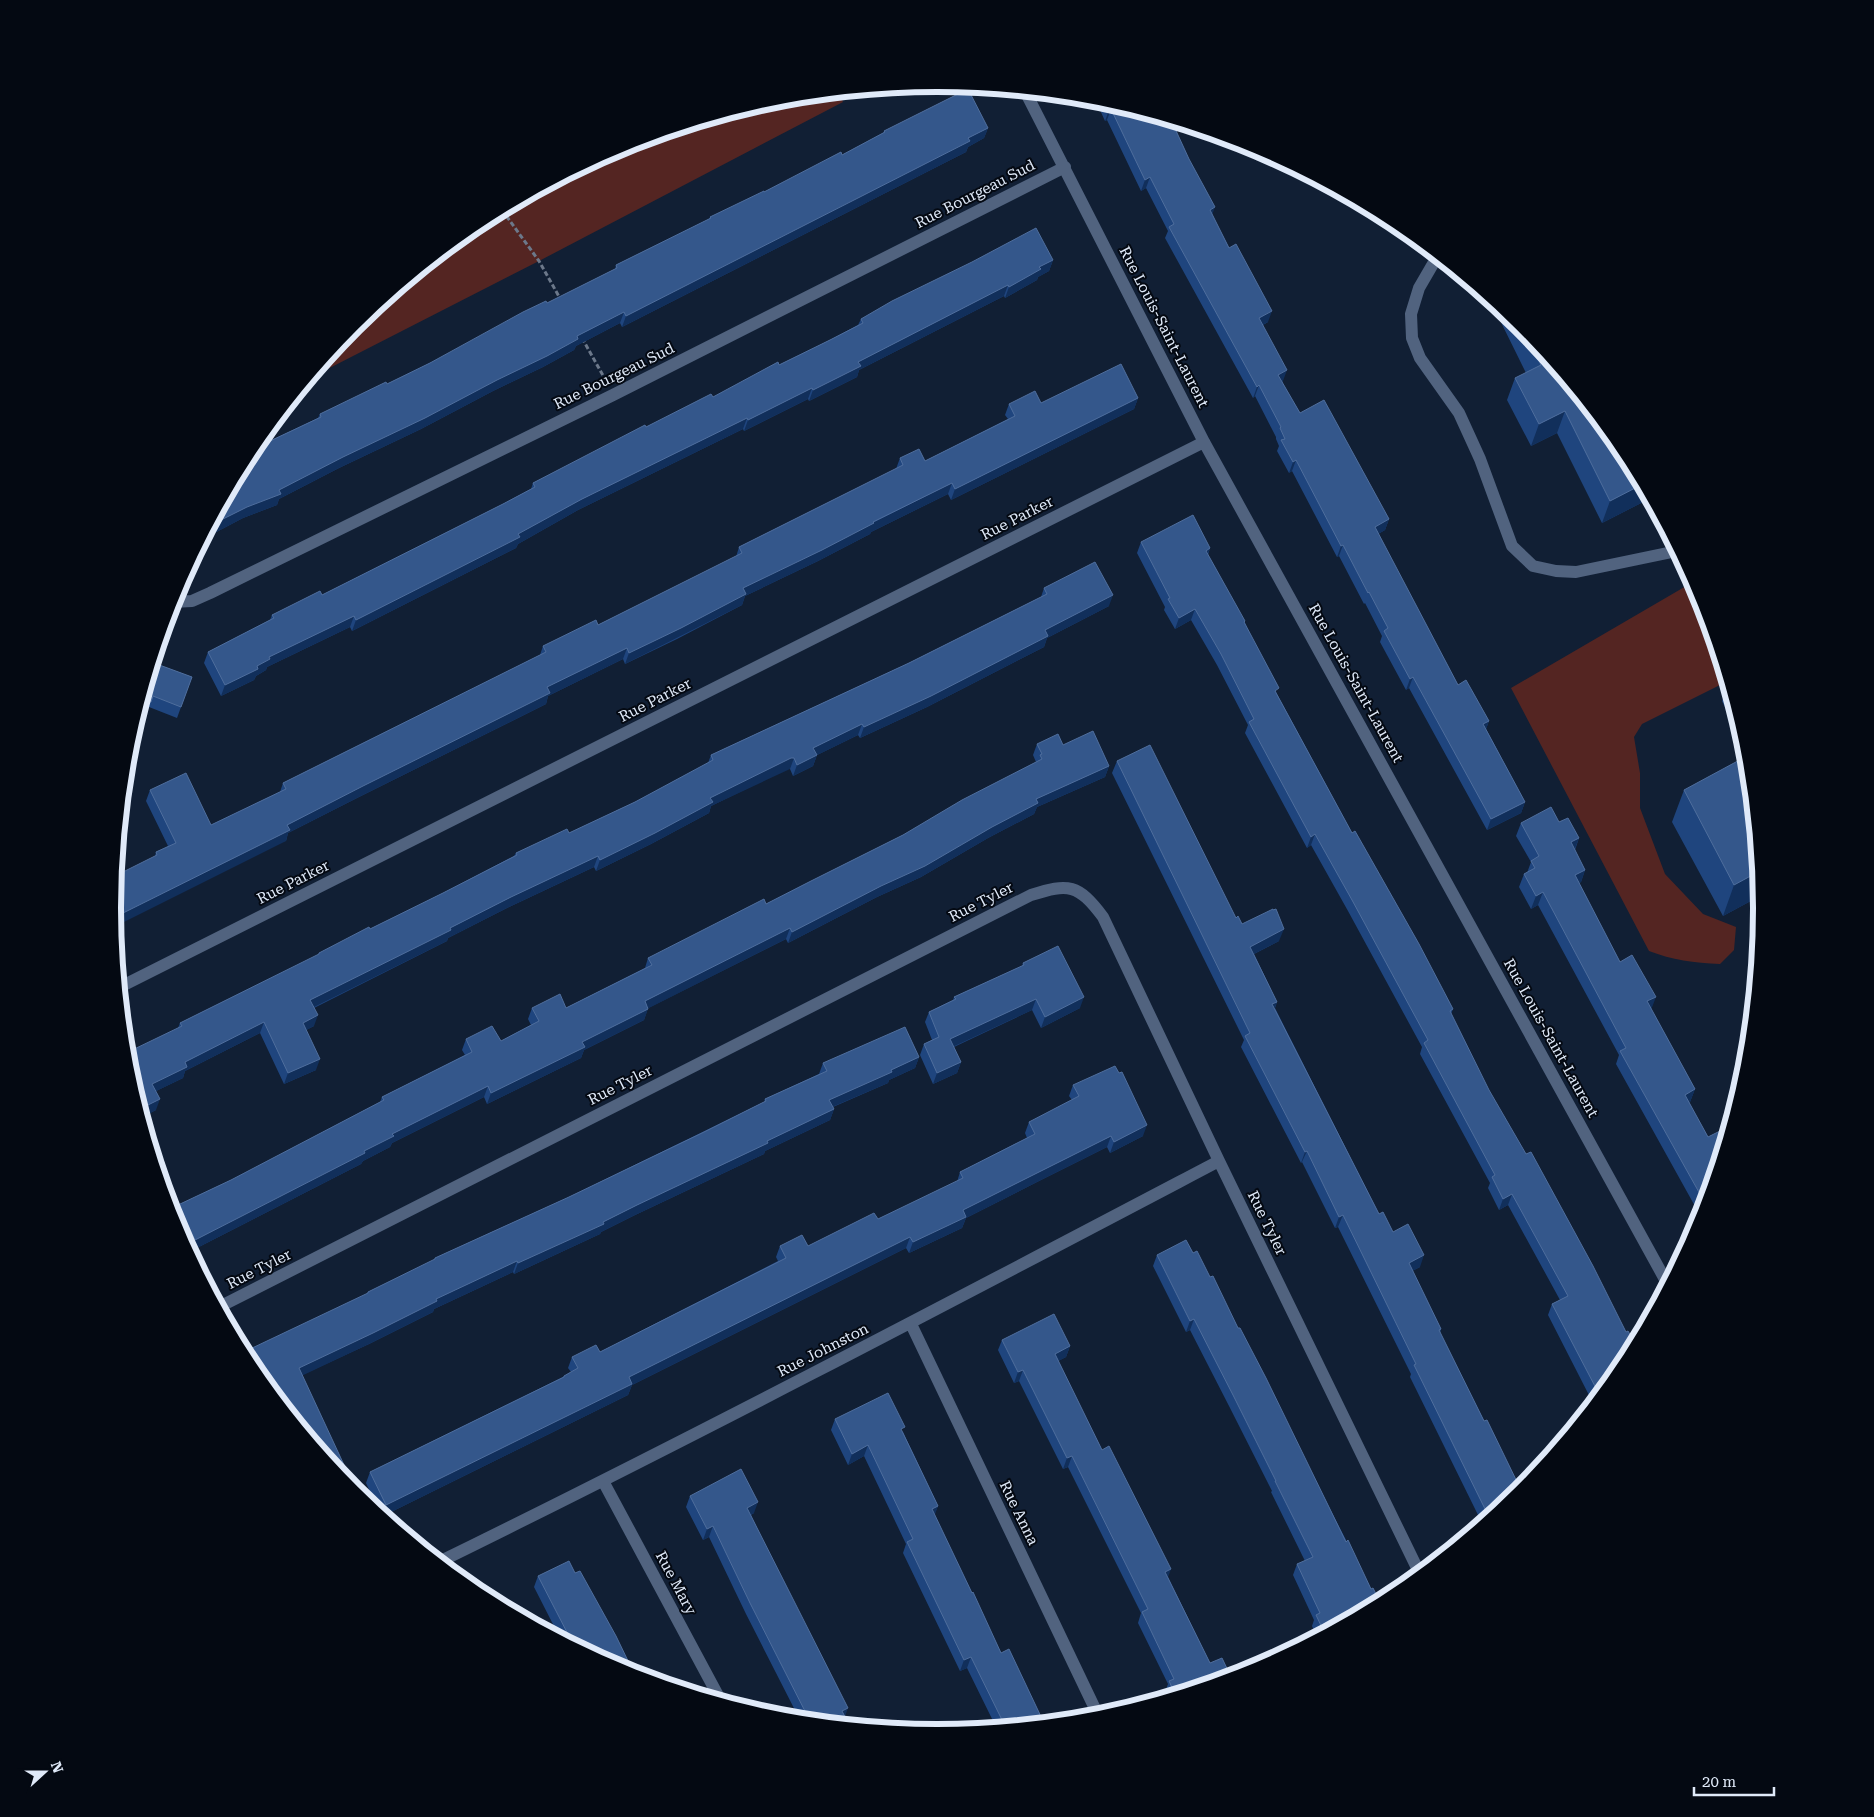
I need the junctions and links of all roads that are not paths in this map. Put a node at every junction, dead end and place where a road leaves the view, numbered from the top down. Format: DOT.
graph roads {
  1 [pos="1029,98"];
  2 [pos="1065,167"];
  3 [pos="1434,261"];
  4 [pos="1204,442"];
  5 [pos="1671,552"];
  6 [pos="181,602"];
  7 [pos="125,984"];
  8 [pos="1219,1161"];
  9 [pos="1664,1278"];
  10 [pos="224,1305"];
  11 [pos="911,1324"];
  12 [pos="603,1482"];
  13 [pos="445,1559"];
  14 [pos="1417,1568"];
  15 [pos="717,1694"];
  16 [pos="1095,1709"];
  1 -- 2 [label="street, Rue Louis-Saint-Laurent"];
  2 -- 4 [label="street, Rue Louis-Saint-Laurent"];
  2 -- 6 [label="street, Rue Bourgeau Sud"];
  3 -- 5 [label="street"];
  4 -- 7 [label="street, Rue Parker"];
  4 -- 9 [label="street, Rue Louis-Saint-Laurent"];
  8 -- 10 [label="street, Rue Tyler"];
  8 -- 11 [label="street, Rue Johnston"];
  8 -- 14 [label="street, Rue Tyler"];
  11 -- 12 [label="street, Rue Johnston"];
  11 -- 16 [label="street, Rue Anna"];
  12 -- 13 [label="street, Rue Johnston"];
  12 -- 15 [label="street, Rue Mary"];
}
